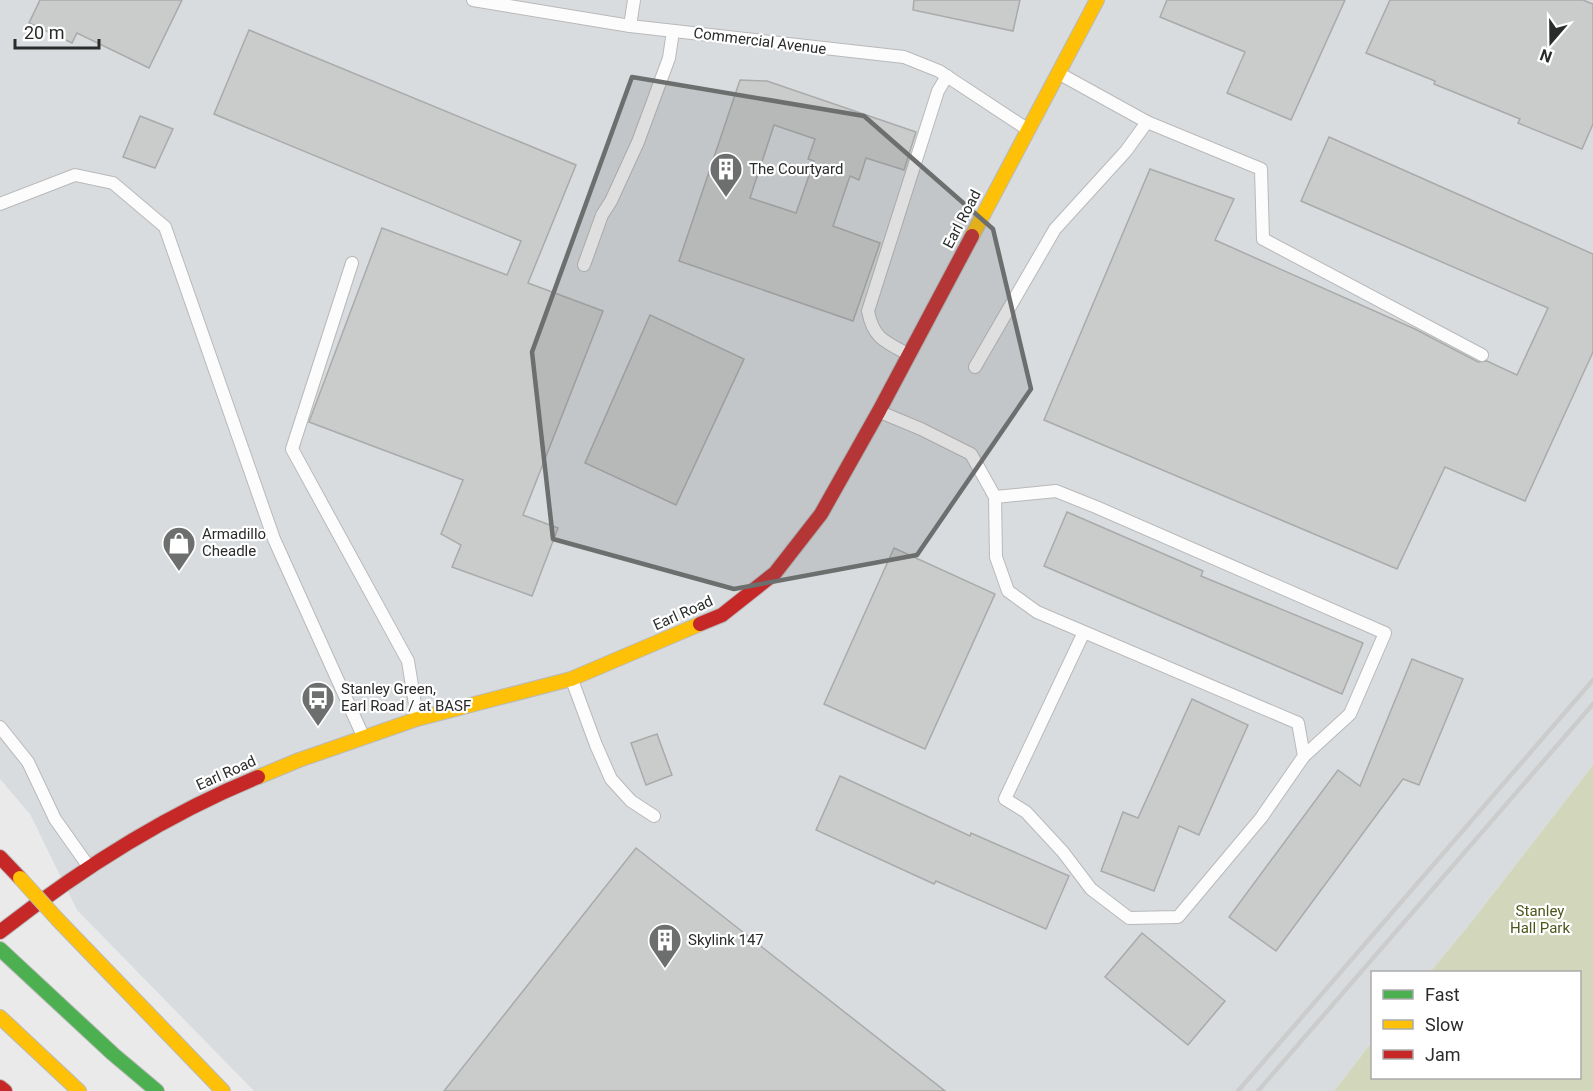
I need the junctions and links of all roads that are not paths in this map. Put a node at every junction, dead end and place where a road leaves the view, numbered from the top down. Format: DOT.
graph roads {
  1 [pos="473,0"];
  2 [pos="634,0"];
  3 [pos="1096,0"];
  4 [pos="630,26"];
  5 [pos="673,31"];
  6 [pos="1059,74"];
  7 [pos="948,76"];
  8 [pos="1147,122"];
  9 [pos="1028,129"];
  10 [pos="0,204"];
  11 [pos="352,263"];
  12 [pos="584,265"];
  13 [pos="909,355"];
  14 [pos="1482,355"];
  15 [pos="975,367"];
  16 [pos="879,411"];
  17 [pos="995,497"];
  18 [pos="1084,632"];
  19 [pos="571,679"];
  20 [pos="417,719"];
  21 [pos="0,727"];
  22 [pos="364,738"];
  23 [pos="1304,756"];
  24 [pos="654,816"];
  25 [pos="0,857"];
  26 [pos="89,868"];
  27 [pos="0,932"];
  28 [pos="0,949"];
  29 [pos="0,1017"];
  30 [pos="0,1087"];
  31 [pos="4,1091"];
  32 [pos="79,1091"];
  33 [pos="157,1091"];
  34 [pos="223,1091"];
  1 -- 4 [label="lane, Commercial Avenue"];
  2 -- 4 [label="lane"];
  3 -- 6 [label="main road, Earl Road"];
  4 -- 5 [label="lane, Commercial Avenue"];
  5 -- 7 [label="lane, Commercial Avenue"];
  5 -- 12 [label="lane"];
  6 -- 8 [label="lane"];
  6 -- 9 [label="main road, Earl Road"];
  7 -- 9 [label="lane, Commercial Avenue"];
  7 -- 13 [label="lane"];
  8 -- 14 [label="lane"];
  8 -- 15 [label="lane"];
  9 -- 13 [label="main road, Earl Road"];
  10 -- 22 [label="lane"];
  11 -- 20 [label="lane"];
  13 -- 16 [label="main road, Earl Road"];
  16 -- 17 [label="lane"];
  16 -- 19 [label="main road, Earl Road"];
  17 -- 18 [label="lane"];
  17 -- 23 [label="lane"];
  18 -- 23 [label="lane"];
  18 -- 23 [label="lane"];
  19 -- 20 [label="main road, Earl Road"];
  19 -- 24 [label="lane"];
  20 -- 22 [label="main road, Earl Road"];
  21 -- 26 [label="lane"];
  22 -- 26 [label="main road, Earl Road"];
  25 -- 34 [label="main road, bridge"];
  26 -- 27 [label="main road, Earl Road"];
  28 -- 33 [label="main road"];
  29 -- 32 [label="main road"];
  30 -- 31 [label="main road"];
}
